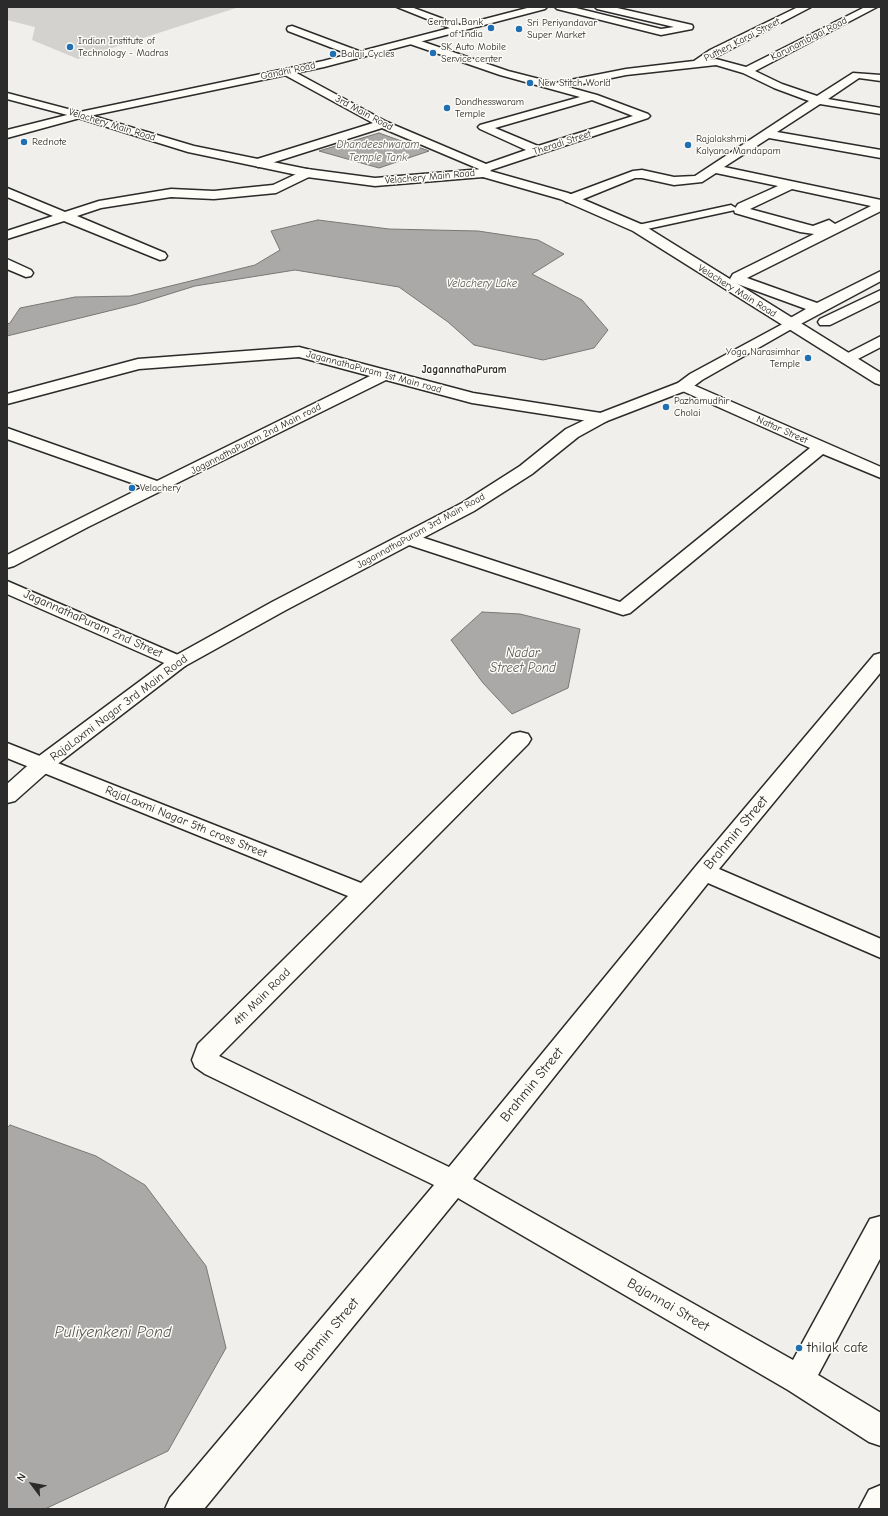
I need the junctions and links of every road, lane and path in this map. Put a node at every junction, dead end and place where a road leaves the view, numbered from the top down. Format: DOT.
graph roads {
  1 [pos="402,7"];
  2 [pos="542,7"];
  3 [pos="560,7"];
  4 [pos="600,7"];
  5 [pos="806,7"];
  6 [pos="872,7"];
  7 [pos="292,29"];
  8 [pos="461,29"];
  9 [pos="414,42"];
  10 [pos="360,55"];
  11 [pos="699,62"];
  12 [pos="747,71"];
  13 [pos="287,72"];
  14 [pos="881,78"];
  15 [pos="554,86"];
  16 [pos="7,96"];
  17 [pos="593,97"];
  18 [pos="819,101"];
  19 [pos="881,111"];
  20 [pos="79,115"];
  21 [pos="383,124"];
  22 [pos="7,134"];
  23 [pos="768,134"];
  24 [pos="538,150"];
  25 [pos="881,154"];
  26 [pos="258,163"];
  27 [pos="714,169"];
  28 [pos="485,170"];
  29 [pos="307,173"];
  30 [pos="791,185"];
  31 [pos="7,192"];
  32 [pos="571,199"];
  33 [pos="880,204"];
  34 [pos="731,208"];
  35 [pos="68,216"];
  36 [pos="638,228"];
  37 [pos="7,235"];
  38 [pos="160,256"];
  39 [pos="7,263"];
  40 [pos="26,273"];
  41 [pos="881,275"];
  42 [pos="881,294"];
  43 [pos="818,309"];
  44 [pos="797,328"];
  45 [pos="881,341"];
  46 [pos="874,360"];
  47 [pos="850,361"];
  48 [pos="385,374"];
  49 [pos="881,380"];
  50 [pos="684,386"];
  51 [pos="7,399"];
  52 [pos="601,418"];
  53 [pos="7,433"];
  54 [pos="821,447"];
  55 [pos="881,473"];
  56 [pos="158,487"];
  57 [pos="409,539"];
  58 [pos="7,562"];
  59 [pos="7,587"];
  60 [pos="279,606"];
  61 [pos="881,659"];
  62 [pos="178,662"];
  63 [pos="520,739"];
  64 [pos="7,750"];
  65 [pos="43,764"];
  66 [pos="7,796"];
  67 [pos="704,872"];
  68 [pos="366,894"];
  69 [pos="881,949"];
  70 [pos="454,1182"];
  71 [pos="881,1228"];
  72 [pos="799,1380"];
  73 [pos="881,1430"];
  74 [pos="881,1501"];
  75 [pos="182,1509"];
  76 [pos="876,1509"];
  1 -- 8 [label="street"];
  2 -- 8 [label="street, Gandhi Road"];
  3 -- 4 [label="street"];
  5 -- 11 [label="street, Putheri Karai Street"];
  6 -- 12 [label="street, Karunambigai Road"];
  7 -- 10 [label="street"];
  8 -- 9 [label="street, Gandhi Road"];
  9 -- 10 [label="street, Gandhi Road"];
  9 -- 15 [label="street"];
  10 -- 13 [label="street, Gandhi Road"];
  11 -- 12 [label="street"];
  11 -- 15 [label="street"];
  12 -- 18 [label="street"];
  13 -- 20 [label="street, Gandhi Road"];
  13 -- 21 [label="street, 3rd Main Road"];
  14 -- 18 [label="street"];
  15 -- 17 [label="street"];
  16 -- 20 [label="street, Velachery Main Road"];
  17 -- 24 [label="street, Theradi Street"];
  17 -- 24 [label="street"];
  18 -- 19 [label="street"];
  18 -- 23 [label="street"];
  20 -- 22 [label="street, Gandhi Road"];
  20 -- 26 [label="street, Velachery Main Road"];
  21 -- 26 [label="street"];
  21 -- 28 [label="street, 3rd Main Road"];
  23 -- 25 [label="street"];
  23 -- 27 [label="street"];
  24 -- 28 [label="street, Theradi Street"];
  26 -- 29 [label="street, Velachery Main Road"];
  27 -- 30 [label="street"];
  27 -- 32 [label="street"];
  28 -- 29 [label="street, Velachery Main Road"];
  28 -- 32 [label="street, Velachery Main Road"];
  29 -- 35 [label="street"];
  30 -- 33 [label="street"];
  30 -- 33 [label="street"];
  31 -- 35 [label="street"];
  32 -- 36 [label="street, Velachery Main Road"];
  33 -- 43 [label="street"];
  34 -- 36 [label="lane"];
  35 -- 37 [label="street"];
  35 -- 38 [label="street"];
  36 -- 44 [label="street, Velachery Main Road"];
  39 -- 40 [label="street"];
  41 -- 43 [label="street"];
  42 -- 44 [label="street"];
  43 -- 44 [label="street"];
  44 -- 47 [label="street, Velachery Main Road"];
  44 -- 50 [label="street, JagannathaPuram 3rd Main Road"];
  45 -- 47 [label="street"];
  46 -- 47 [label="street"];
  47 -- 49 [label="street, Velachery Main Road"];
  48 -- 51 [label="street, JagannathaPuram 1st Main road"];
  48 -- 52 [label="street, JagannathaPuram 1st Main road"];
  48 -- 56 [label="street, JagannathaPuram 2nd Main road"];
  50 -- 52 [label="street, JagannathaPuram 3rd Main Road"];
  50 -- 54 [label="street, Nattar Street"];
  52 -- 57 [label="street, JagannathaPuram 3rd Main Road"];
  53 -- 56 [label="street"];
  54 -- 55 [label="street, Nattar Street"];
  54 -- 57 [label="street"];
  56 -- 58 [label="street, JagannathaPuram 2nd Main road"];
  57 -- 60 [label="street, JagannathaPuram 3rd Main Road"];
  59 -- 62 [label="street, JagannathaPuram 2nd Street"];
  60 -- 62 [label="street, RajaLaxmi Nagar 3rd Main Road"];
  61 -- 67 [label="street, Brahmin Street"];
  62 -- 65 [label="street, RajaLaxmi Nagar 3rd Main Road"];
  63 -- 68 [label="street, 4th Main Road"];
  64 -- 65 [label="street, RajaLaxmi Nagar 5th cross Street"];
  65 -- 66 [label="street, RajaLaxmi Nagar 3rd Main Road"];
  65 -- 68 [label="street, RajaLaxmi Nagar 5th cross Street"];
  67 -- 69 [label="street"];
  67 -- 70 [label="street, Brahmin Street"];
  68 -- 70 [label="street, 4th Main Road"];
  70 -- 72 [label="street, Bajannai Street"];
  70 -- 75 [label="street, Brahmin Street"];
  71 -- 72 [label="street"];
  72 -- 73 [label="street, Bajannai Street"];
  74 -- 76 [label="street"];
}
